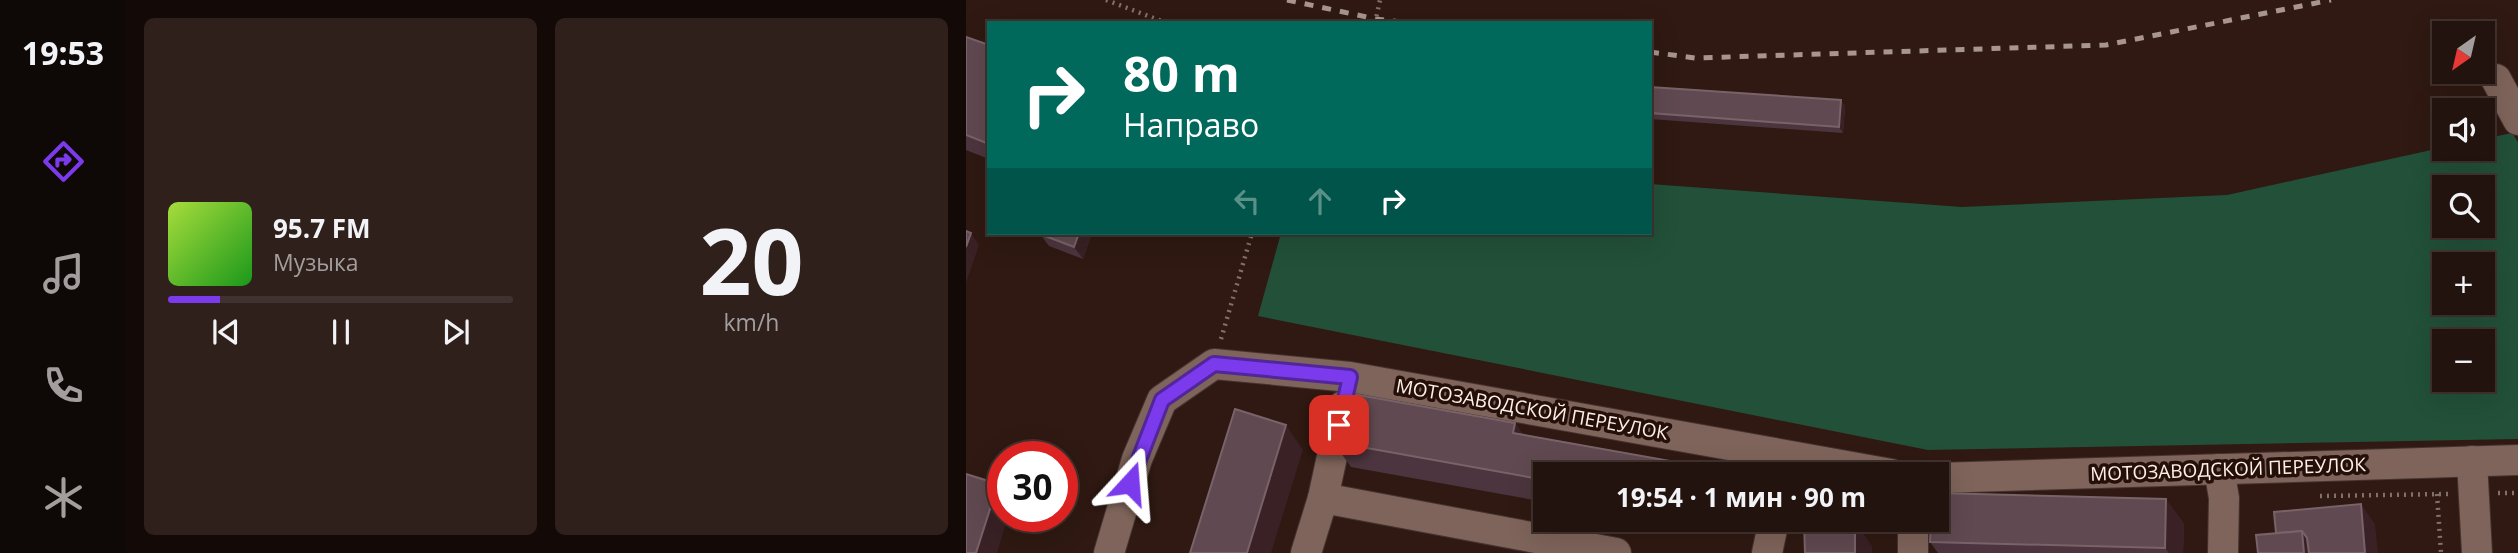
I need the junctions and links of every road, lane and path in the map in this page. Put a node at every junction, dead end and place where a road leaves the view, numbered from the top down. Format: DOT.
graph roads {
  1 [pos="1105,0"];
  2 [pos="1380,0"];
  3 [pos="1162,21"];
  4 [pos="1375,21"];
  5 [pos="2496,79"];
  6 [pos="2518,120"];
  7 [pos="1251,235"];
  8 [pos="1214,364"];
  9 [pos="1350,377"];
  10 [pos="2518,460"];
  11 [pos="2472,461"];
  12 [pos="1775,462"];
  13 [pos="2220,469"];
  14 [pos="1949,478"];
  15 [pos="2518,493"];
  16 [pos="2437,494"];
  17 [pos="2474,494"];
  18 [pos="2317,496"];
  19 [pos="1323,498"];
  20 [pos="1771,532"];
  21 [pos="1913,532"];
  22 [pos="1109,553"];
  23 [pos="1306,553"];
  24 [pos="1616,553"];
  25 [pos="1767,553"];
  26 [pos="1913,553"];
  27 [pos="2223,553"];
  28 [pos="2441,553"];
  29 [pos="2477,553"];
  1 -- 3 [label="path"];
  2 -- 4 [label="path"];
  5 -- 6 [label="street"];
  7 -- 8 [label="path"];
  8 -- 9 [label="street, МОТОЗАВОДСКОЙ ПЕРЕУЛОК"];
  8 -- 22 [label="street"];
  9 -- 12 [label="street, МОТОЗАВОДСКОЙ ПЕРЕУЛОК"];
  9 -- 19 [label="street"];
  10 -- 11 [label="street, МОТОЗАВОДСКОЙ ПЕРЕУЛОК"];
  11 -- 13 [label="street, МОТОЗАВОДСКОЙ ПЕРЕУЛОК"];
  11 -- 17 [label="street"];
  13 -- 14 [label="street, МОТОЗАВОДСКОЙ ПЕРЕУЛОК"];
  13 -- 27 [label="street"];
  15 -- 17 [label="path"];
  16 -- 17 [label="path"];
  16 -- 18 [label="path"];
  16 -- 28 [label="path"];
  17 -- 29 [label="street"];
  19 -- 23 [label="street"];
  19 -- 24 [label="street"];
  20 -- 25 [label="street"];
  21 -- 26 [label="street"];
}
